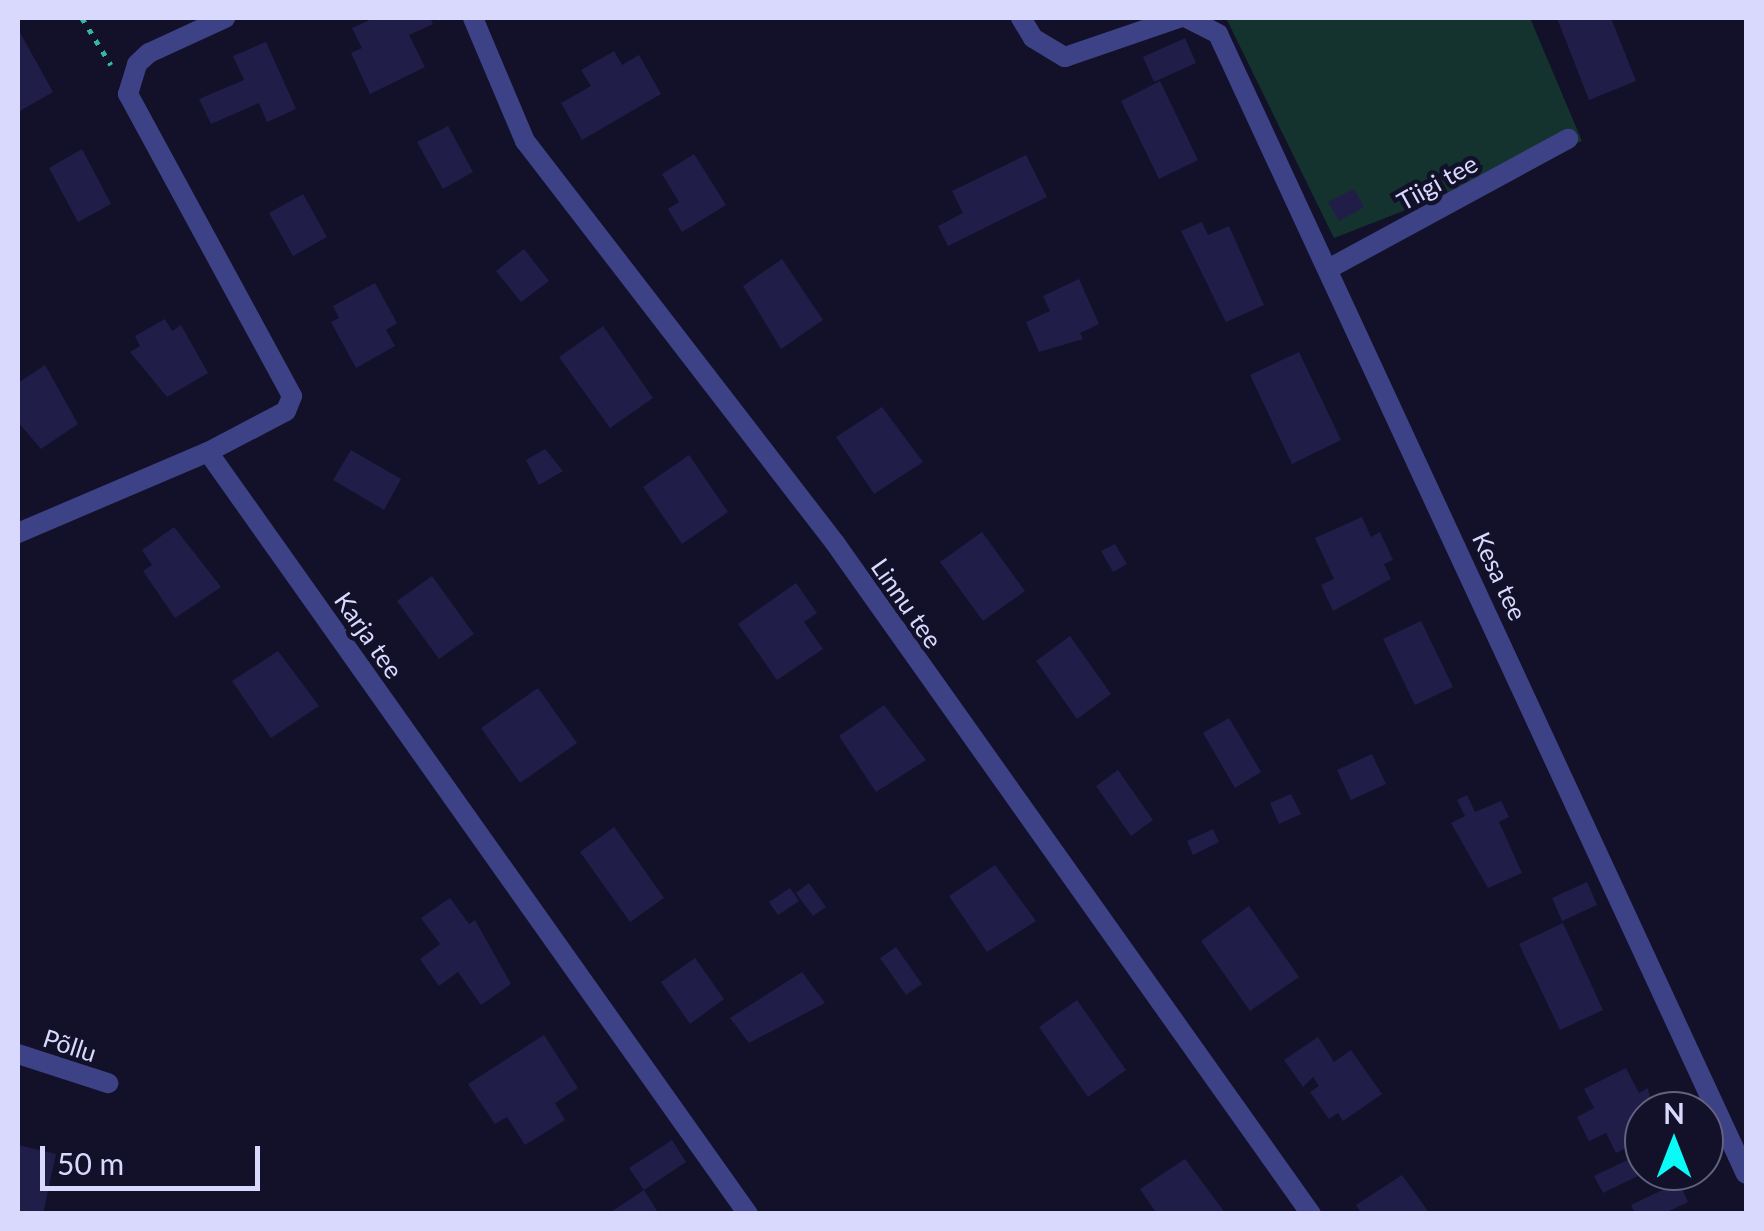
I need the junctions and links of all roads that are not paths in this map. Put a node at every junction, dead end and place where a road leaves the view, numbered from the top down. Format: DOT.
graph roads {
  1 [pos="225,18"];
  2 [pos="473,18"];
  3 [pos="1021,18"];
  4 [pos="1179,18"];
  5 [pos="1186,18"];
  6 [pos="1568,139"];
  7 [pos="1330,268"];
  8 [pos="208,452"];
  9 [pos="18,520"];
  10 [pos="40,525"];
  11 [pos="18,533"];
  12 [pos="18,1054"];
  13 [pos="108,1083"];
  14 [pos="1746,1174"];
  15 [pos="748,1214"];
  16 [pos="1311,1214"];
  1 -- 8 [label="street"];
  2 -- 16 [label="street, Linnu tee"];
  3 -- 4 [label="street"];
  5 -- 7 [label="street, Kesa tee"];
  6 -- 7 [label="street, Tiigi tee"];
  7 -- 14 [label="street, Kesa tee"];
  8 -- 10 [label="street"];
  8 -- 15 [label="street, Karja tee"];
  9 -- 10 [label="street"];
  10 -- 11 [label="street"];
  12 -- 13 [label="street, Põllu"];
}
